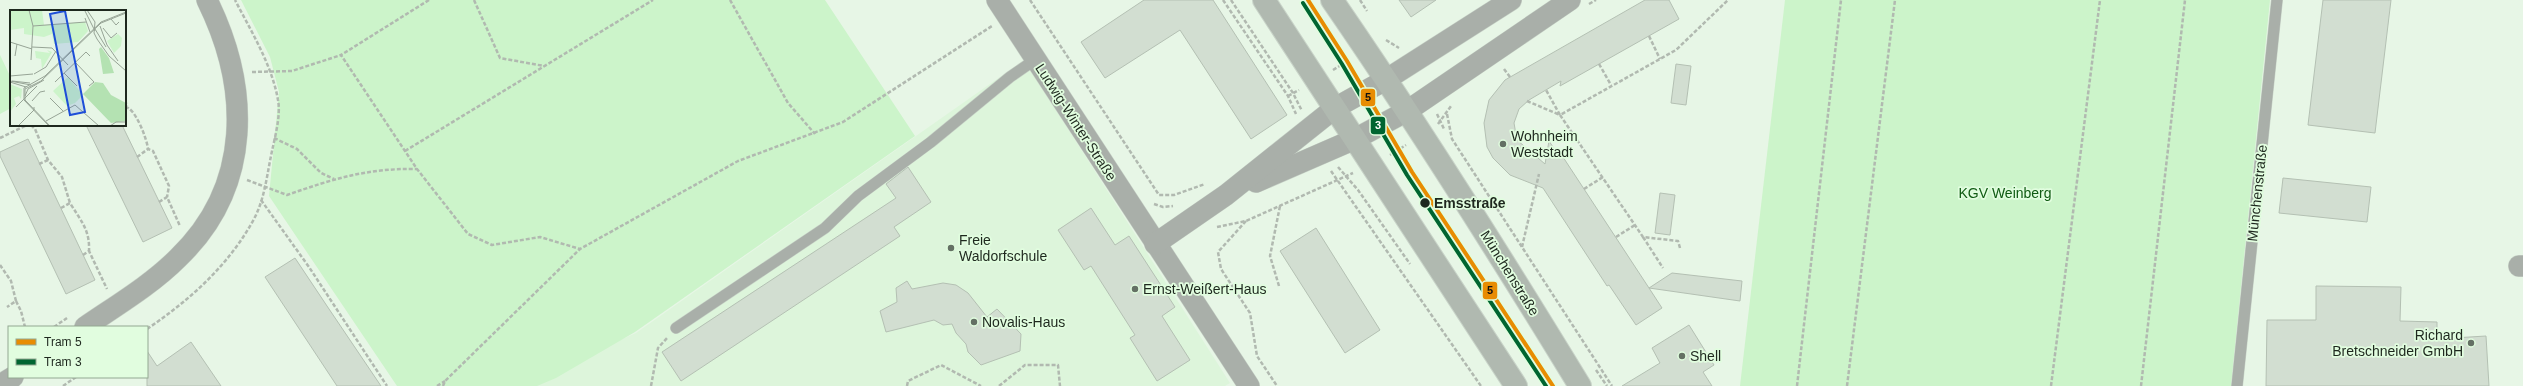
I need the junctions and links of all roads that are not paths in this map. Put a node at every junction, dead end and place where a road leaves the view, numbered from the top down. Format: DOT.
graph roads {
  1 [pos="207,0"];
  2 [pos="1264,0"];
  3 [pos="1332,0"];
  4 [pos="1511,0"];
  5 [pos="1570,0"];
  6 [pos="2277,0"];
  7 [pos="1002,8"];
  8 [pos="1036,59"];
  9 [pos="1387,80"];
  10 [pos="1335,108"];
  11 [pos="1406,111"];
  12 [pos="1355,139"];
  13 [pos="1218,188"];
  14 [pos="1163,239"];
  15 [pos="79,321"];
  16 [pos="676,328"];
  17 [pos="10,378"];
  18 [pos="0,385"];
  19 [pos="1246,385"];
  20 [pos="1516,386"];
  21 [pos="1580,386"];
  22 [pos="2237,386"];
  1 -- 15 [label="street"];
  2 -- 10 [label="main road"];
  3 -- 9 [label="main road, Münchenstraße"];
  4 -- 9 [label="street"];
  5 -- 11 [label="street"];
  6 -- 22 [label="lane, Münchenstraße"];
  7 -- 8 [label="street, Ludwig-Winter-Straße"];
  8 -- 14 [label="street, Ludwig-Winter-Straße"];
  8 -- 16 [label="lane"];
  9 -- 10 [label="street"];
  9 -- 11 [label="main road, Münchenstraße"];
  10 -- 12 [label="main road"];
  10 -- 13 [label="street"];
  11 -- 12 [label="street"];
  11 -- 21 [label="main road, Münchenstraße"];
  12 -- 13 [label="street"];
  12 -- 20 [label="main road"];
  13 -- 14 [label="street"];
  14 -- 19 [label="street, Ludwig-Winter-Straße"];
  17 -- 18 [label="street"];
}
